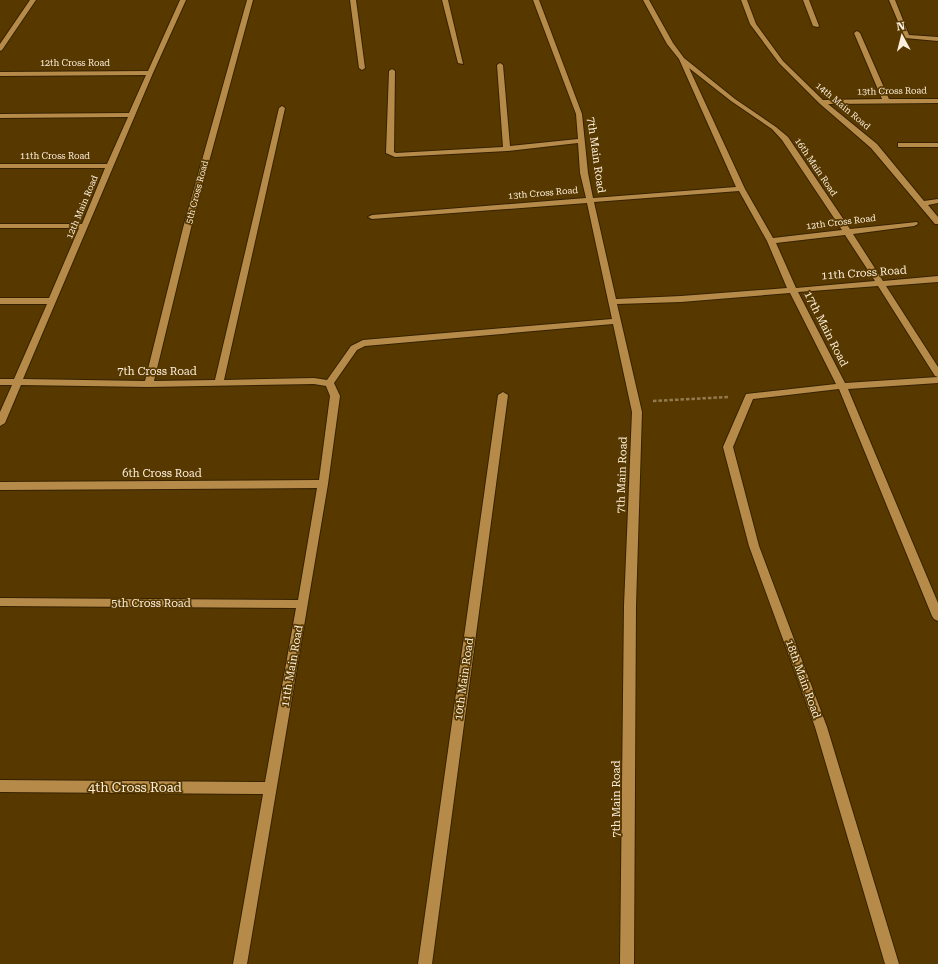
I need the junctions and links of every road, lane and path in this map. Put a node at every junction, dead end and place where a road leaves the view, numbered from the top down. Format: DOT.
graph roads {
  1 [pos="33,0"];
  2 [pos="183,0"];
  3 [pos="250,0"];
  4 [pos="353,0"];
  5 [pos="445,0"];
  6 [pos="536,0"];
  7 [pos="646,0"];
  8 [pos="744,0"];
  9 [pos="806,0"];
  10 [pos="892,0"];
  11 [pos="816,26"];
  12 [pos="857,33"];
  13 [pos="938,39"];
  14 [pos="0,49"];
  15 [pos="682,59"];
  16 [pos="461,63"];
  17 [pos="500,65"];
  18 [pos="362,68"];
  19 [pos="392,71"];
  20 [pos="150,72"];
  21 [pos="0,74"];
  22 [pos="886,101"];
  23 [pos="938,101"];
  24 [pos="821,102"];
  25 [pos="282,108"];
  26 [pos="132,115"];
  27 [pos="0,116"];
  28 [pos="581,142"];
  29 [pos="938,144"];
  30 [pos="902,146"];
  31 [pos="507,149"];
  32 [pos="0,166"];
  33 [pos="111,166"];
  34 [pos="741,189"];
  35 [pos="590,199"];
  36 [pos="938,202"];
  37 [pos="923,203"];
  38 [pos="372,217"];
  39 [pos="938,222"];
  40 [pos="914,224"];
  41 [pos="0,226"];
  42 [pos="85,226"];
  43 [pos="847,231"];
  44 [pos="770,241"];
  45 [pos="938,279"];
  46 [pos="880,284"];
  47 [pos="792,289"];
  48 [pos="0,301"];
  49 [pos="53,301"];
  50 [pos="612,302"];
  51 [pos="617,321"];
  52 [pos="938,374"];
  53 [pos="938,380"];
  54 [pos="0,382"];
  55 [pos="17,383"];
  56 [pos="219,383"];
  57 [pos="149,384"];
  58 [pos="329,384"];
  59 [pos="842,386"];
  60 [pos="503,395"];
  61 [pos="749,396"];
  62 [pos="635,402"];
  63 [pos="0,423"];
  64 [pos="323,484"];
  65 [pos="0,486"];
  66 [pos="0,602"];
  67 [pos="302,604"];
  68 [pos="938,616"];
  69 [pos="0,786"];
  70 [pos="271,788"];
  71 [pos="240,964"];
  72 [pos="425,964"];
  73 [pos="626,964"];
  74 [pos="892,964"];
  1 -- 14 [label="street"];
  2 -- 20 [label="street, 12th Main Road"];
  3 -- 57 [label="street, 5th Cross Road"];
  4 -- 18 [label="street"];
  5 -- 16 [label="street"];
  6 -- 28 [label="street, 7th Main Road"];
  7 -- 15 [label="street, 16th Main Road"];
  8 -- 24 [label="street, 14th Main Road"];
  9 -- 11 [label="street"];
  10 -- 13 [label="street"];
  12 -- 22 [label="street"];
  15 -- 34 [label="street, 17th Main Road"];
  15 -- 43 [label="street, 16th Main Road"];
  17 -- 31 [label="street"];
  19 -- 31 [label="street"];
  20 -- 21 [label="street, 12th Cross Road"];
  20 -- 26 [label="street, 12th Main Road"];
  22 -- 23 [label="street, 13th Cross Road"];
  22 -- 24 [label="street, 13th Cross Road"];
  24 -- 37 [label="street, 14th Main Road"];
  25 -- 56 [label="street"];
  26 -- 27 [label="street"];
  26 -- 33 [label="street, 12th Main Road"];
  28 -- 31 [label="street"];
  28 -- 35 [label="street, 7th Main Road"];
  29 -- 30 [label="street"];
  32 -- 33 [label="street, 11th Cross Road"];
  33 -- 42 [label="street, 12th Main Road"];
  34 -- 35 [label="street, 13th Cross Road"];
  34 -- 44 [label="street, 17th Main Road"];
  35 -- 38 [label="street, 13th Cross Road"];
  35 -- 50 [label="street, 7th Main Road"];
  36 -- 37 [label="street"];
  37 -- 39 [label="street, 14th Main Road"];
  40 -- 43 [label="street, 12th Cross Road"];
  41 -- 42 [label="street"];
  42 -- 49 [label="street, 12th Main Road"];
  43 -- 44 [label="street, 12th Cross Road"];
  43 -- 46 [label="street, 16th Main Road"];
  44 -- 47 [label="street, 17th Main Road"];
  45 -- 46 [label="street, 11th Cross Road"];
  46 -- 47 [label="street, 11th Cross Road"];
  46 -- 52 [label="street, 16th Main Road"];
  47 -- 50 [label="street, 11th Cross Road"];
  47 -- 59 [label="street, 17th Main Road"];
  48 -- 49 [label="street"];
  49 -- 55 [label="street, 12th Main Road"];
  50 -- 51 [label="street, 7th Main Road"];
  51 -- 58 [label="street"];
  51 -- 62 [label="street, 7th Main Road"];
  53 -- 59 [label="street"];
  54 -- 55 [label="street, 7th Cross Road"];
  55 -- 57 [label="street, 7th Cross Road"];
  55 -- 63 [label="street, 12th Main Road"];
  56 -- 57 [label="street, 7th Cross Road"];
  56 -- 58 [label="street, 7th Cross Road"];
  58 -- 64 [label="street, 11th Main Road"];
  59 -- 61 [label="street"];
  59 -- 68 [label="street, 17th Main Road"];
  60 -- 72 [label="street, 10th Main Road"];
  61 -- 62 [label="path"];
  61 -- 74 [label="street, 18th Main Road"];
  62 -- 73 [label="street, 7th Main Road"];
  64 -- 65 [label="street, 6th Cross Road"];
  64 -- 67 [label="street, 11th Main Road"];
  66 -- 67 [label="street, 5th Cross Road"];
  67 -- 70 [label="street, 11th Main Road"];
  69 -- 70 [label="street, 4th Cross Road"];
  70 -- 71 [label="street, 11th Main Road"];
}
